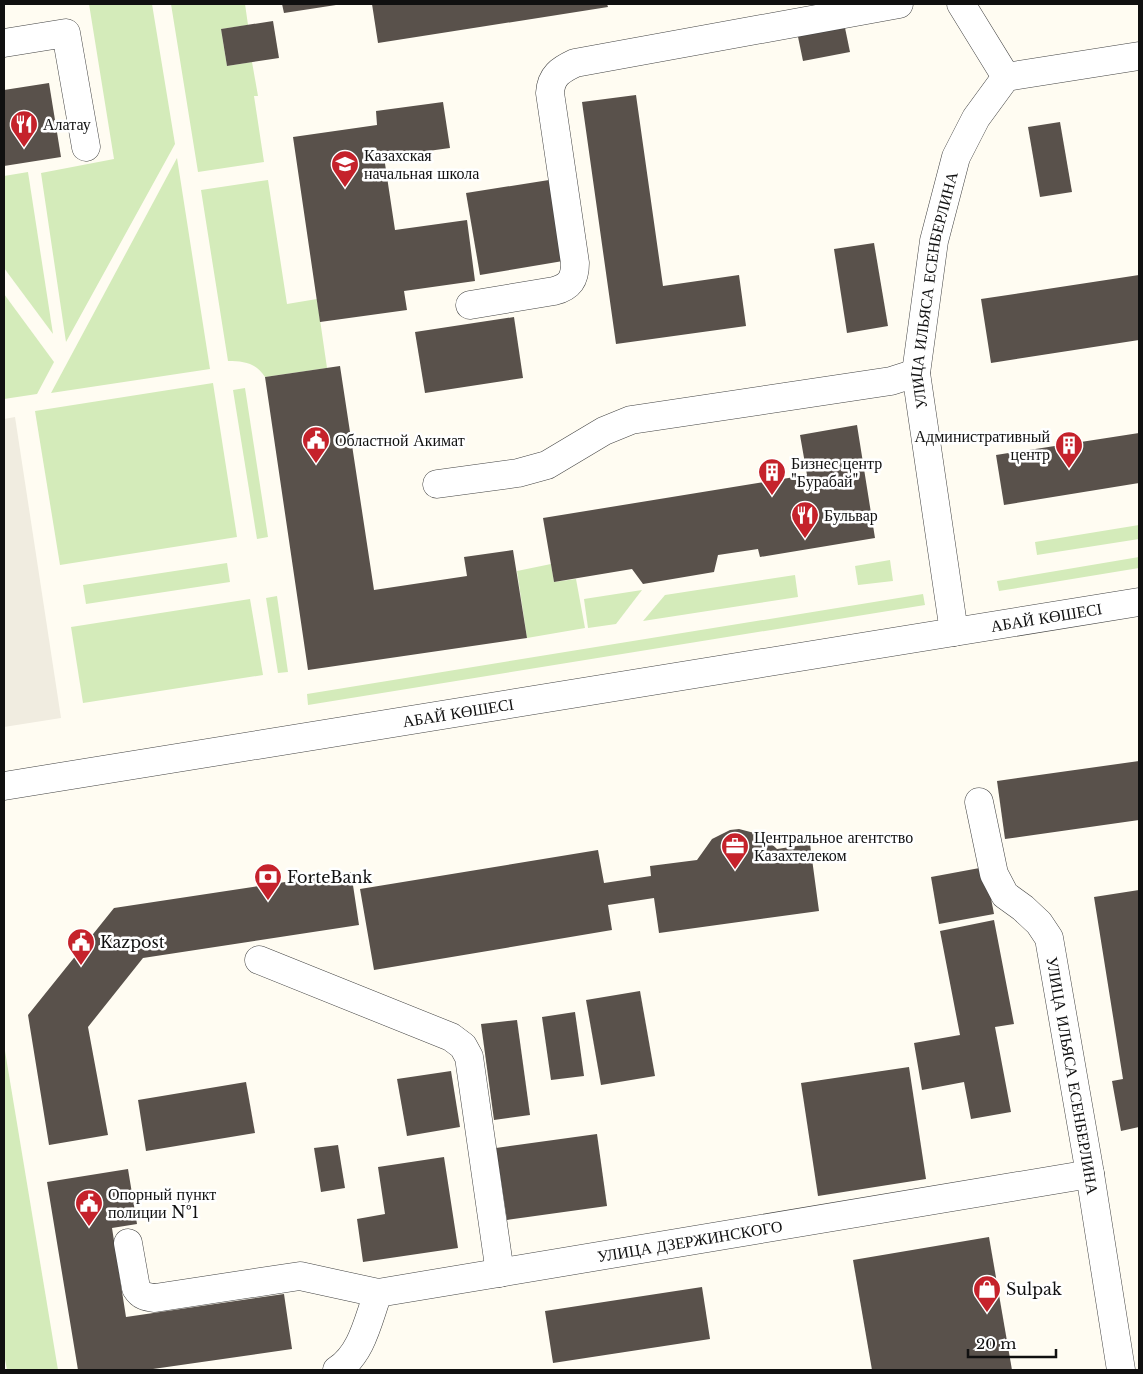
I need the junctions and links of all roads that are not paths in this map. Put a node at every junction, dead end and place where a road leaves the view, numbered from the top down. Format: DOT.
graph roads {
  1 [pos="899,4"];
  2 [pos="961,4"];
  3 [pos="4,43"];
  4 [pos="1139,56"];
  5 [pos="1006,77"];
  6 [pos="86,147"];
  7 [pos="470,305"];
  8 [pos="916,373"];
  9 [pos="437,484"];
  10 [pos="1139,602"];
  11 [pos="954,632"];
  12 [pos="4,786"];
  13 [pos="979,802"];
  14 [pos="259,960"];
  15 [pos="1090,1174"];
  16 [pos="128,1243"];
  17 [pos="500,1273"];
  18 [pos="378,1294"];
  19 [pos="338,1370"];
  20 [pos="1121,1370"];
  1 -- 7 [label="street"];
  2 -- 5 [label="street"];
  3 -- 6 [label="street"];
  4 -- 5 [label="street"];
  5 -- 8 [label="street, УЛИЦА ИЛЬЯСА ЕСЕНБЕРЛИНА"];
  8 -- 9 [label="street"];
  8 -- 11 [label="street, УЛИЦА ИЛЬЯСА ЕСЕНБЕРЛИНА"];
  10 -- 11 [label="street, АБАЙ КӨШЕСІ"];
  11 -- 12 [label="street, АБАЙ КӨШЕСІ"];
  13 -- 15 [label="street, УЛИЦА ИЛЬЯСА ЕСЕНБЕРЛИНА"];
  14 -- 17 [label="street"];
  15 -- 17 [label="street, УЛИЦА ДЗЕРЖИНСКОГО"];
  15 -- 20 [label="street, УЛИЦА ИЛЬЯСА ЕСЕНБЕРЛИНА"];
  16 -- 18 [label="street"];
  17 -- 18 [label="street, УЛИЦА ДЗЕРЖИНСКОГО"];
  18 -- 19 [label="street"];
}
